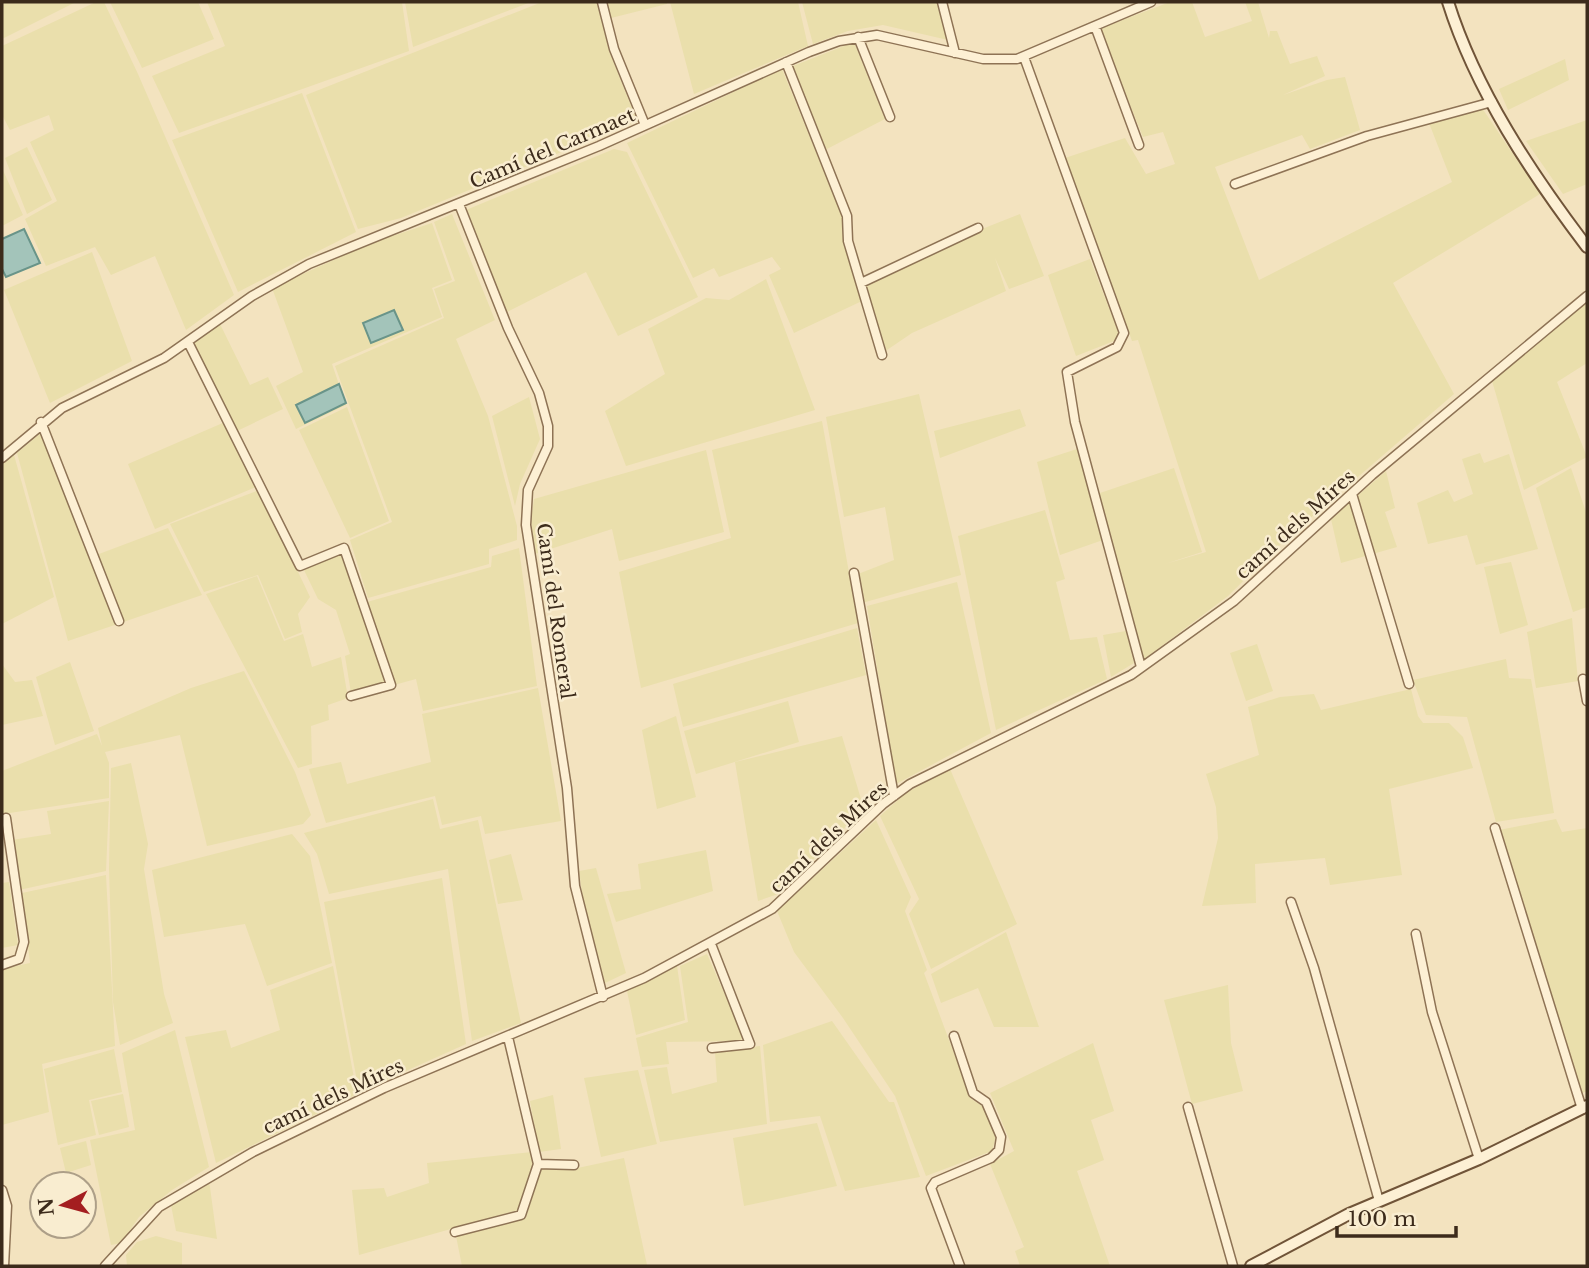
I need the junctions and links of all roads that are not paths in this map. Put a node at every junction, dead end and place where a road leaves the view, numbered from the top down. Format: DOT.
graph roads {
  1 [pos="602,2"];
  2 [pos="942,2"];
  3 [pos="1151,2"];
  4 [pos="1448,2"];
  5 [pos="1095,26"];
  6 [pos="858,37"];
  7 [pos="955,53"];
  8 [pos="1024,57"];
  9 [pos="786,62"];
  10 [pos="1492,102"];
  11 [pos="890,117"];
  12 [pos="645,125"];
  13 [pos="1139,145"];
  14 [pos="1235,184"];
  15 [pos="459,204"];
  16 [pos="978,228"];
  17 [pos="1587,247"];
  18 [pos="861,284"];
  19 [pos="1587,296"];
  20 [pos="188,342"];
  21 [pos="882,355"];
  22 [pos="41,422"];
  23 [pos="2,458"];
  24 [pos="1352,494"];
  25 [pos="854,573"];
  26 [pos="119,621"];
  27 [pos="1142,667"];
  28 [pos="1583,679"];
  29 [pos="1409,684"];
  30 [pos="351,696"];
  31 [pos="1587,701"];
  32 [pos="894,796"];
  33 [pos="6,818"];
  34 [pos="1495,828"];
  35 [pos="1292,902"];
  36 [pos="1416,934"];
  37 [pos="711,944"];
  38 [pos="2,965"];
  39 [pos="603,997"];
  40 [pos="954,1036"];
  41 [pos="508,1037"];
  42 [pos="712,1048"];
  43 [pos="1188,1107"];
  44 [pos="1585,1107"];
  45 [pos="1479,1159"];
  46 [pos="538,1164"];
  47 [pos="574,1165"];
  48 [pos="2,1190"];
  49 [pos="1379,1201"];
  50 [pos="455,1232"];
  51 [pos="4,1266"];
  52 [pos="105,1266"];
  53 [pos="960,1266"];
  54 [pos="1233,1266"];
  55 [pos="1251,1266"];
  1 -- 12 [label="street"];
  2 -- 7 [label="street"];
  3 -- 5 [label="street, Camí del Carmaet"];
  4 -- 10 [label="main road"];
  5 -- 8 [label="street, Camí del Carmaet"];
  5 -- 13 [label="street"];
  6 -- 7 [label="street, Camí del Carmaet"];
  6 -- 9 [label="street, Camí del Carmaet"];
  6 -- 11 [label="street"];
  7 -- 8 [label="street, Camí del Carmaet"];
  8 -- 27 [label="street"];
  9 -- 12 [label="street, Camí del Carmaet"];
  9 -- 18 [label="street"];
  10 -- 14 [label="street"];
  10 -- 17 [label="main road"];
  12 -- 15 [label="street, Camí del Carmaet"];
  15 -- 20 [label="street, Camí del Carmaet"];
  15 -- 39 [label="street, Camí del Romeral"];
  16 -- 18 [label="street"];
  18 -- 21 [label="street"];
  19 -- 24 [label="street, camí dels Mires"];
  20 -- 22 [label="street, Camí del Carmaet"];
  20 -- 30 [label="street"];
  22 -- 23 [label="street, Camí del Carmaet"];
  22 -- 26 [label="street"];
  24 -- 27 [label="street, camí dels Mires"];
  24 -- 29 [label="street"];
  25 -- 32 [label="street"];
  27 -- 32 [label="street, camí dels Mires"];
  28 -- 31 [label="street"];
  32 -- 37 [label="street, camí dels Mires"];
  33 -- 38 [label="street"];
  34 -- 44 [label="street"];
  35 -- 49 [label="street"];
  36 -- 45 [label="street"];
  37 -- 39 [label="street, camí dels Mires"];
  37 -- 42 [label="street"];
  39 -- 41 [label="street, camí dels Mires"];
  40 -- 53 [label="street"];
  41 -- 46 [label="street"];
  41 -- 52 [label="street, camí dels Mires"];
  43 -- 54 [label="street"];
  44 -- 45 [label="main road"];
  45 -- 49 [label="main road"];
  46 -- 47 [label="street"];
  46 -- 50 [label="street"];
  48 -- 51 [label="street"];
  49 -- 55 [label="main road"];
}
